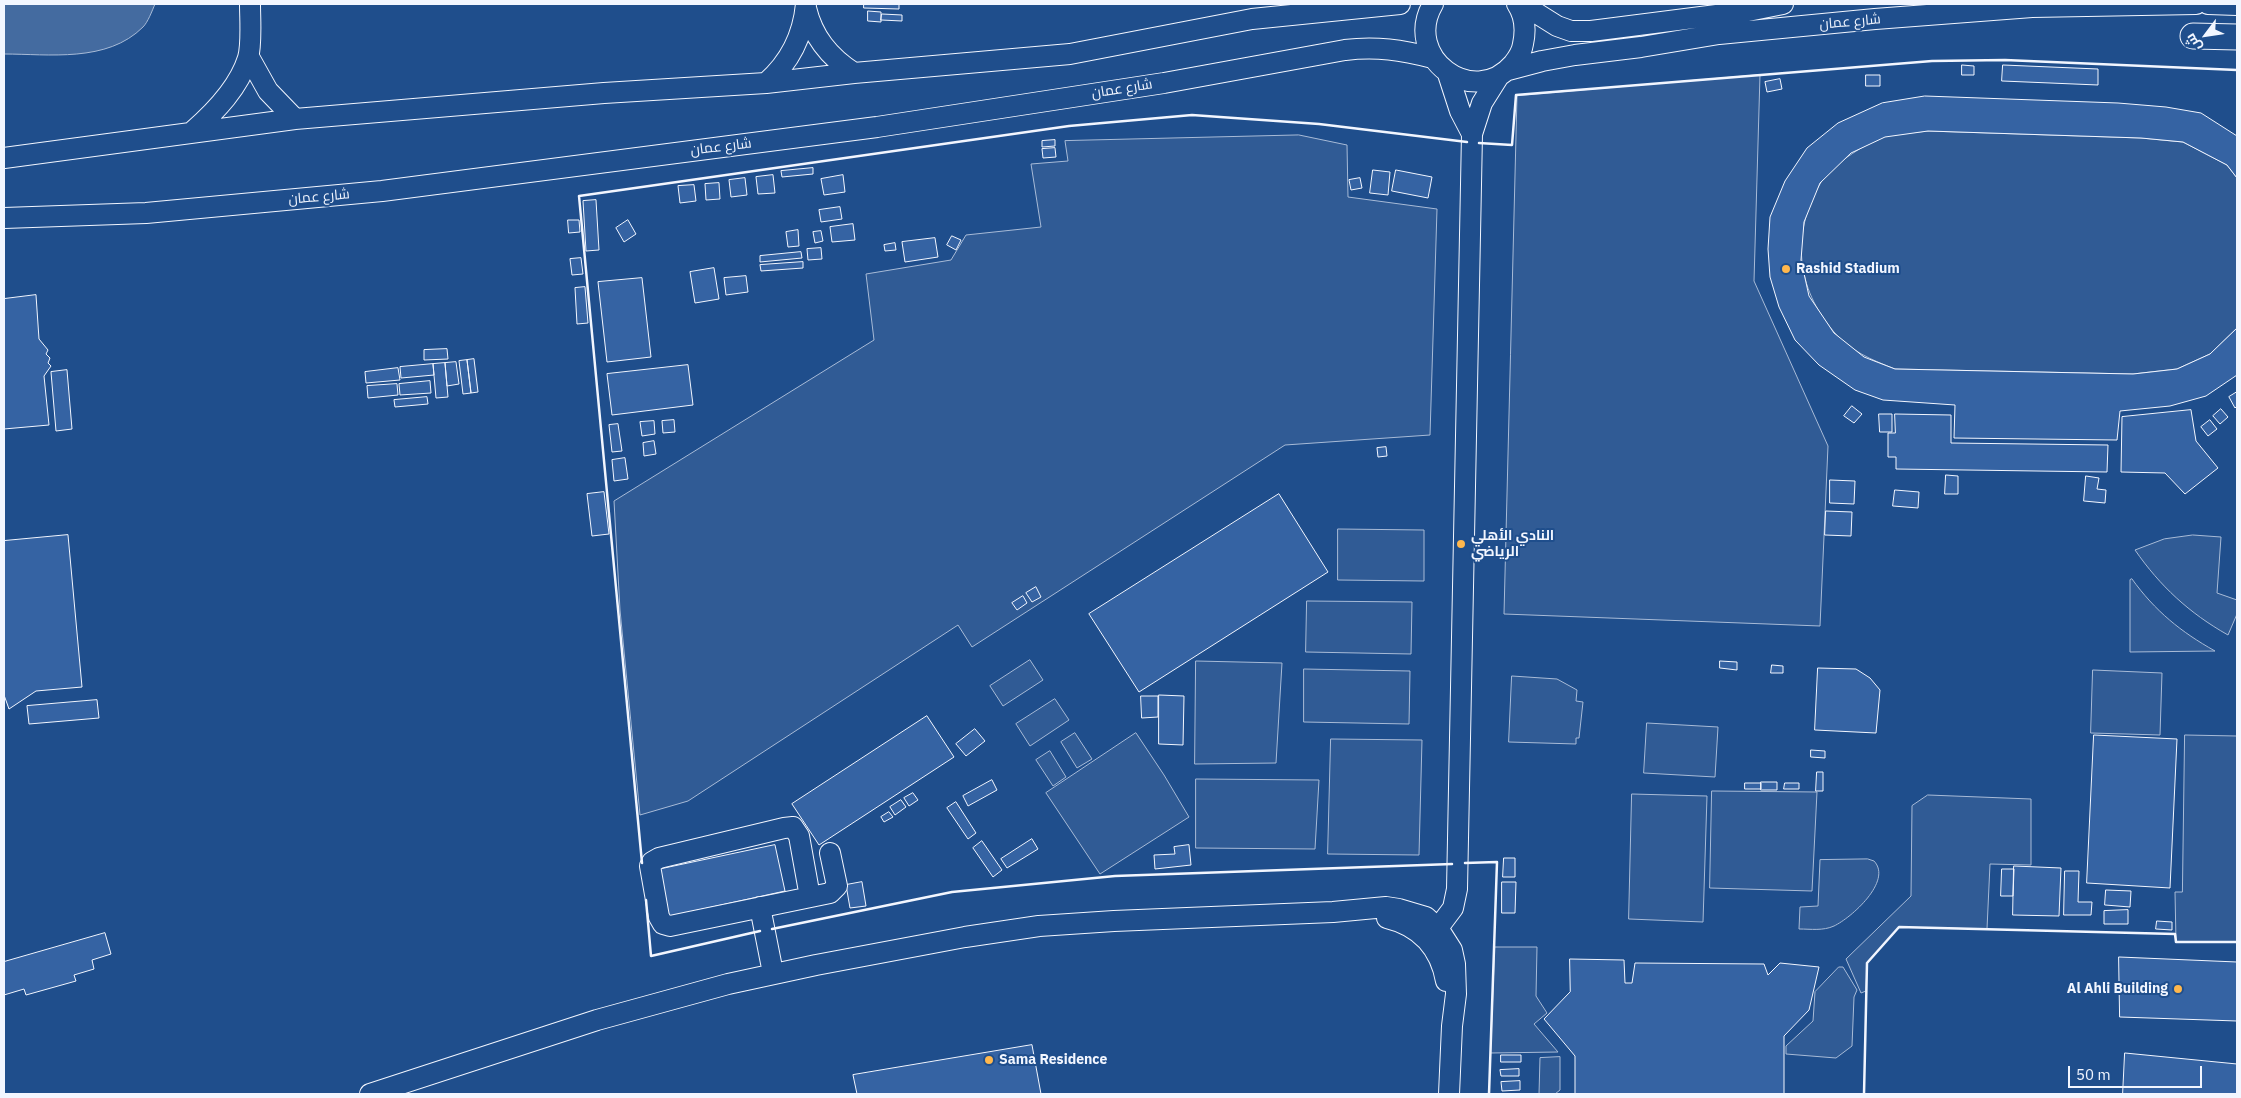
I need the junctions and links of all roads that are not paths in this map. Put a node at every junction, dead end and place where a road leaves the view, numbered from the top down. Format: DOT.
graph roads {
  1 [pos="250,4"];
  2 [pos="1290,4"];
  3 [pos="1400,4"];
  4 [pos="1433,4"];
  5 [pos="1517,4"];
  6 [pos="1522,4"];
  7 [pos="1784,4"];
  8 [pos="2196,4"];
  9 [pos="2208,4"];
  10 [pos="806,5"];
  11 [pos="2237,5"];
  12 [pos="1252,19"];
  13 [pos="2192,36"];
  14 [pos="2237,37"];
  15 [pos="249,57"];
  16 [pos="1433,58"];
  17 [pos="854,73"];
  18 [pos="1503,73"];
  19 [pos="1448,74"];
  20 [pos="766,83"];
  21 [pos="295,119"];
  22 [pos="193,131"];
  23 [pos="1472,134"];
  24 [pos="4,158"];
  25 [pos="4,218"];
  26 [pos="830,853"];
  27 [pos="810,897"];
  28 [pos="760,907"];
  29 [pos="1333,912"];
  30 [pos="1438,928"];
  31 [pos="773,973"];
  32 [pos="1452,1026"];
  33 [pos="370,1094"];
  34 [pos="1449,1094"];
  1 -- 15 [label="street"];
  2 -- 12 [label="street"];
  3 -- 12 [label="street"];
  4 -- 16 [label="street"];
  5 -- 18 [label="street"];
  6 -- 7 [label="street"];
  8 -- 18 [label="street, شارع عمان"];
  9 -- 11 [label="street"];
  10 -- 17 [label="street"];
  10 -- 20 [label="street"];
  12 -- 17 [label="street"];
  13 -- 14 [label="main road"];
  15 -- 21 [label="street"];
  15 -- 22 [label="street"];
  16 -- 19 [label="street"];
  16 -- 25 [label="street, شارع عمان"];
  17 -- 20 [label="street"];
  18 -- 19 [label="street, شارع عمان"];
  18 -- 23 [label="street"];
  19 -- 23 [label="street"];
  20 -- 21 [label="street"];
  21 -- 22 [label="street"];
  22 -- 24 [label="street"];
  23 -- 30 [label="street"];
  26 -- 27 [label="street"];
  27 -- 28 [label="street"];
  27 -- 28 [label="street"];
  28 -- 31 [label="street"];
  29 -- 30 [label="street"];
  29 -- 31 [label="street"];
  29 -- 32 [label="street"];
  30 -- 32 [label="street"];
  31 -- 33 [label="street"];
  32 -- 34 [label="street"];
}
